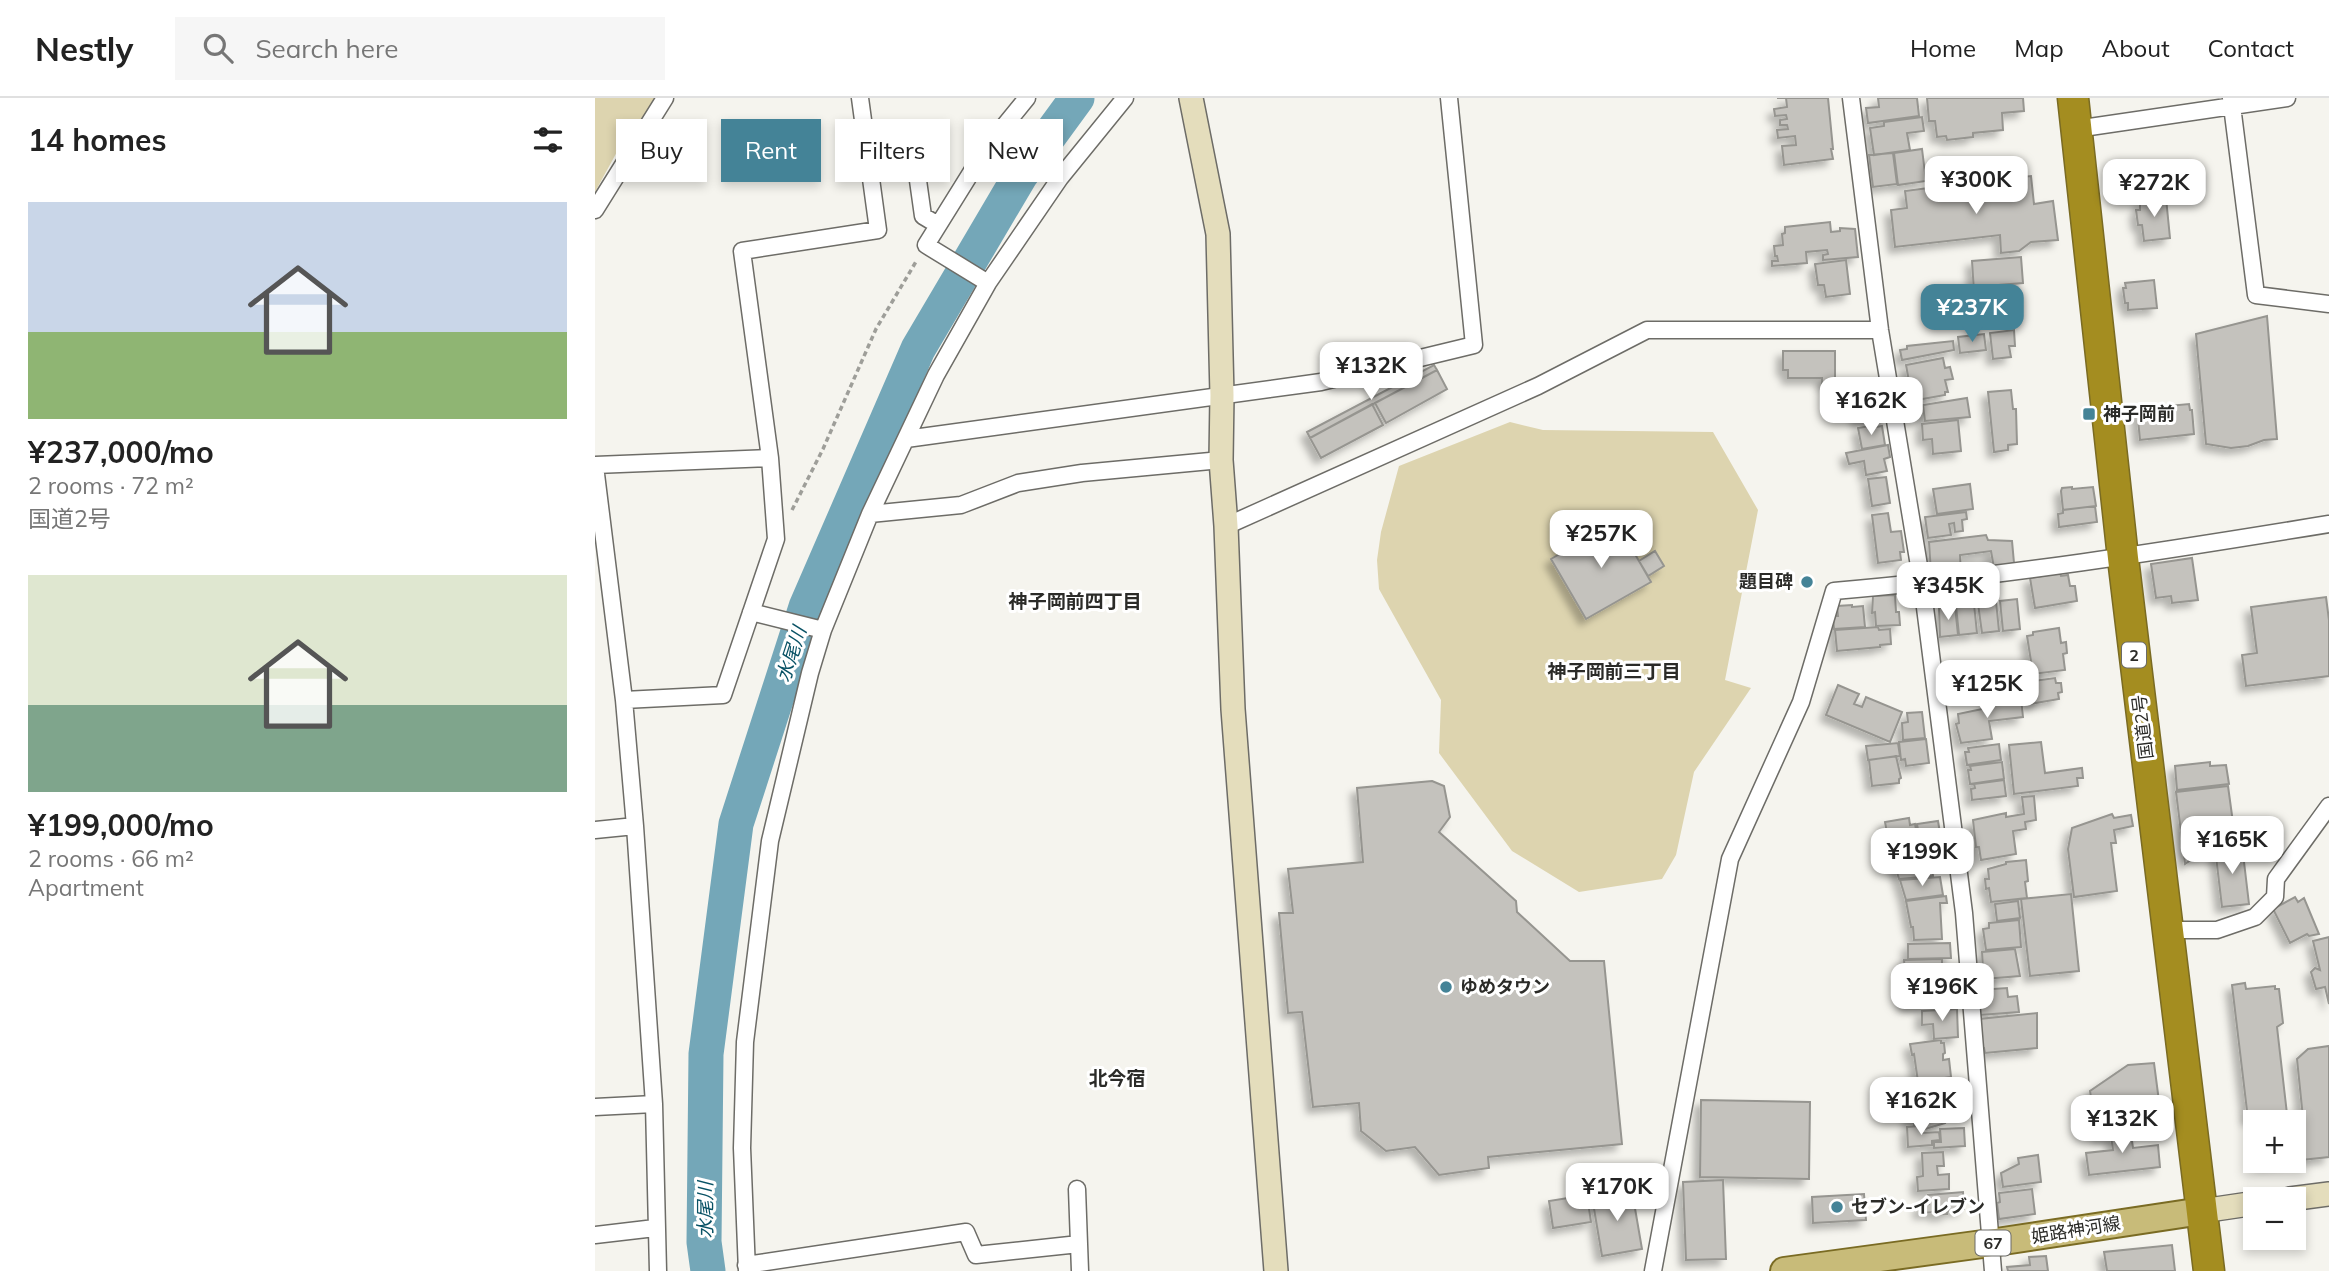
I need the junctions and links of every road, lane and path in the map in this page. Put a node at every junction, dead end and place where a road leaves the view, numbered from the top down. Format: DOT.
graph roads {
  1 [pos="665,98"];
  2 [pos="860,98"];
  3 [pos="1027,98"];
  4 [pos="1125,98"];
  5 [pos="1191,98"];
  6 [pos="1449,98"];
  7 [pos="1851,98"];
  8 [pos="2073,98"];
  9 [pos="2287,98"];
  10 [pos="2231,102"];
  11 [pos="863,119"];
  12 [pos="2076,129"];
  13 [pos="871,182"];
  14 [pos="918,182"];
  15 [pos="595,210"];
  16 [pos="938,225"];
  17 [pos="926,245"];
  18 [pos="988,282"];
  19 [pos="2329,304"];
  20 [pos="1880,330"];
  21 [pos="1222,395"];
  22 [pos="906,439"];
  23 [pos="770,458"];
  24 [pos="1221,460"];
  25 [pos="595,466"];
  26 [pos="870,514"];
  27 [pos="2329,524"];
  28 [pos="1226,526"];
  29 [pos="776,539"];
  30 [pos="2123,558"];
  31 [pos="1922,584"];
  32 [pos="751,612"];
  33 [pos="823,630"];
  34 [pos="624,700"];
  35 [pos="2329,806"];
  36 [pos="635,826"];
  37 [pos="595,830"];
  38 [pos="2167,930"];
  39 [pos="654,1104"];
  40 [pos="595,1107"];
  41 [pos="1077,1189"];
  42 [pos="2329,1194"];
  43 [pos="2306,1197"];
  44 [pos="2243,1205"];
  45 [pos="2202,1210"];
  46 [pos="655,1228"];
  47 [pos="595,1235"];
  48 [pos="1990,1243"];
  49 [pos="1079,1244"];
  50 [pos="746,1268"];
  51 [pos="658,1271"];
  52 [pos="1080,1271"];
  53 [pos="1276,1271"];
  54 [pos="1653,1271"];
  55 [pos="1784,1271"];
  56 [pos="1993,1271"];
  57 [pos="2209,1271"];
  1 -- 15 [label="street"];
  2 -- 11 [label="street"];
  3 -- 16 [label="street"];
  4 -- 18 [label="street"];
  5 -- 21 [label="street"];
  6 -- 21 [label="street"];
  7 -- 20 [label="street"];
  8 -- 12 [label="highway, 国道2号 / 2"];
  9 -- 10 [label="street"];
  10 -- 12 [label="street"];
  10 -- 19 [label="street"];
  12 -- 30 [label="highway, 国道2号 / 2"];
  13 -- 23 [label="street"];
  14 -- 16 [label="street"];
  16 -- 17 [label="street"];
  17 -- 18 [label="street"];
  17 -- 29 [label="path"];
  18 -- 22 [label="street"];
  20 -- 28 [label="street"];
  20 -- 31 [label="street"];
  21 -- 22 [label="street"];
  21 -- 24 [label="street"];
  22 -- 26 [label="street"];
  23 -- 25 [label="street"];
  23 -- 29 [label="street"];
  24 -- 26 [label="street"];
  24 -- 28 [label="street"];
  25 -- 34 [label="street"];
  26 -- 33 [label="street"];
  27 -- 30 [label="street"];
  28 -- 53 [label="street"];
  29 -- 32 [label="street"];
  30 -- 31 [label="street"];
  30 -- 38 [label="highway, 国道2号 / 2"];
  31 -- 48 [label="street"];
  31 -- 54 [label="street"];
  32 -- 33 [label="street"];
  32 -- 34 [label="street"];
  33 -- 50 [label="street"];
  34 -- 36 [label="street"];
  35 -- 38 [label="street"];
  36 -- 37 [label="street"];
  36 -- 39 [label="street"];
  38 -- 45 [label="highway, 国道2号 / 2"];
  39 -- 40 [label="street"];
  39 -- 46 [label="street"];
  41 -- 49 [label="street"];
  42 -- 43 [label="street"];
  44 -- 45 [label="street"];
  45 -- 48 [label="main road, 姫路神河線 / 67"];
  45 -- 57 [label="highway, 国道2号 / 2"];
  46 -- 47 [label="street"];
  46 -- 51 [label="street"];
  48 -- 55 [label="main road, 姫路神河線 / 67"];
  48 -- 56 [label="street"];
  49 -- 50 [label="street"];
  49 -- 52 [label="street"];
}
